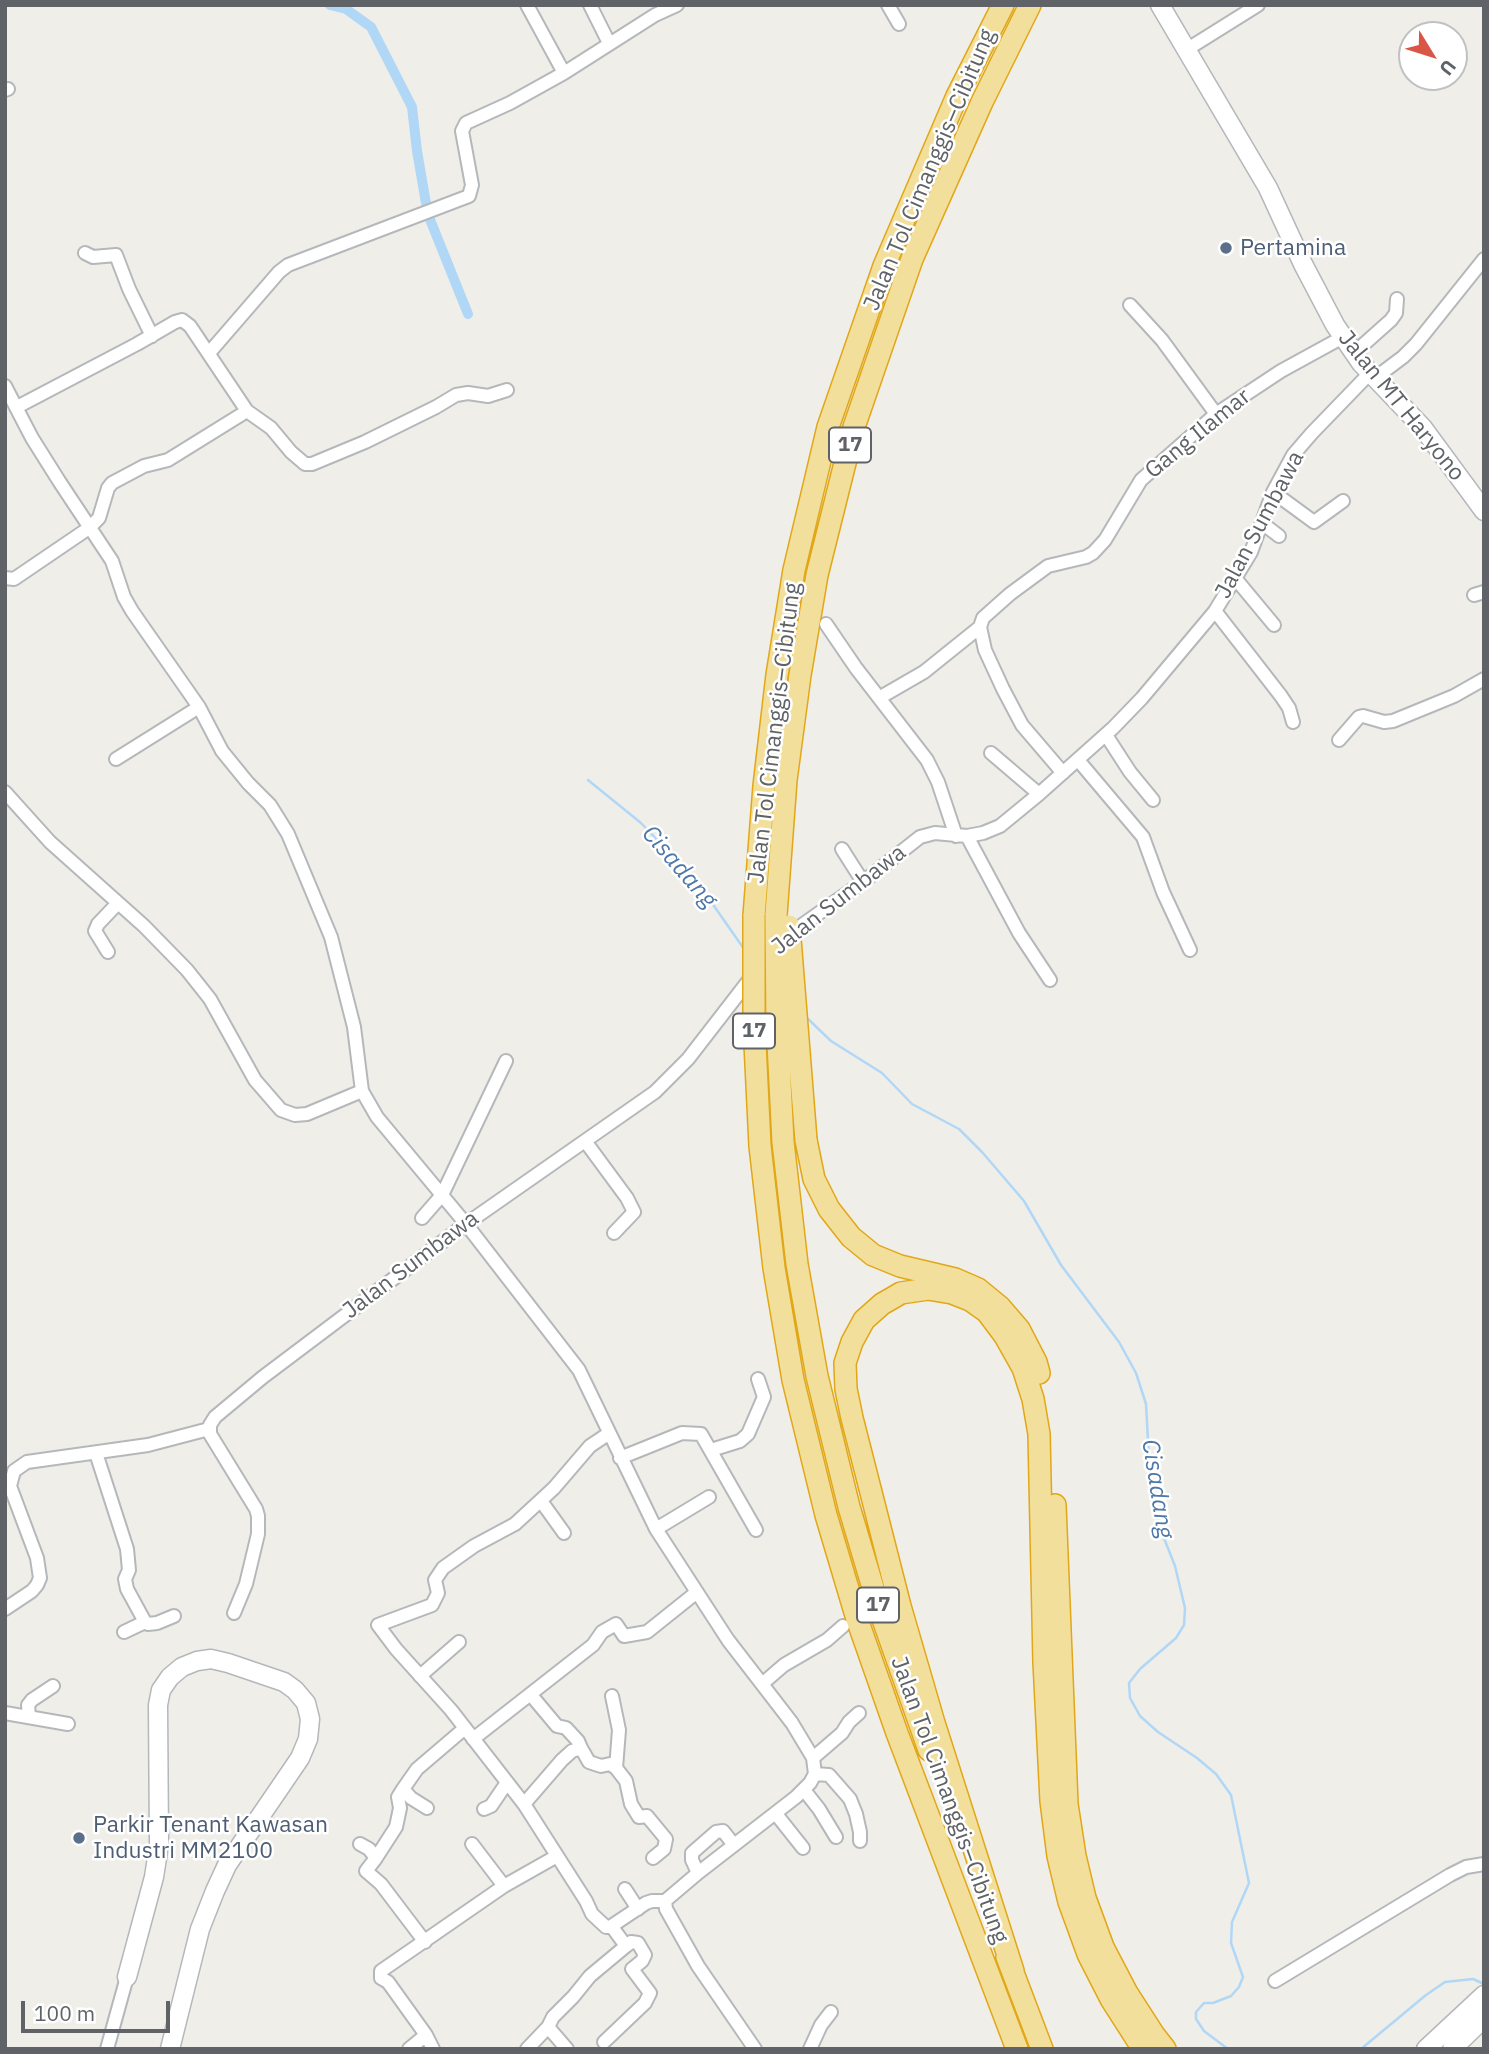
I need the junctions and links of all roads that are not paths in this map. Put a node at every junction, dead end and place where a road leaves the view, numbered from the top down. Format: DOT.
graph roads {
  1 [pos="527,5"];
  2 [pos="590,5"];
  3 [pos="677,5"];
  4 [pos="888,5"];
  5 [pos="1003,5"];
  6 [pos="1030,5"];
  7 [pos="1160,5"];
  8 [pos="1258,5"];
  9 [pos="899,24"];
  10 [pos="609,43"];
  11 [pos="1186,50"];
  12 [pos="564,73"];
  13 [pos="85,253"];
  14 [pos="1484,258"];
  15 [pos="1397,299"];
  16 [pos="1130,305"];
  17 [pos="152,336"];
  18 [pos="1343,337"];
  19 [pos="209,353"];
  20 [pos="1354,353"];
  21 [pos="1372,375"];
  22 [pos="5,386"];
  23 [pos="507,390"];
  24 [pos="17,407"];
  25 [pos="247,411"];
  26 [pos="1216,414"];
  27 [pos="1273,492"];
  28 [pos="1343,500"];
  29 [pos="1484,511"];
  30 [pos="1262,523"];
  31 [pos="89,528"];
  32 [pos="1279,536"];
  33 [pos="5,578"];
  34 [pos="1235,578"];
  35 [pos="1215,611"];
  36 [pos="826,624"];
  37 [pos="1274,625"];
  38 [pos="979,627"];
  39 [pos="1484,679"];
  40 [pos="879,698"];
  41 [pos="199,707"];
  42 [pos="1293,722"];
  43 [pos="1106,735"];
  44 [pos="1339,740"];
  45 [pos="991,753"];
  46 [pos="116,758"];
  47 [pos="1078,760"];
  48 [pos="1063,773"];
  49 [pos="5,792"];
  50 [pos="1039,794"];
  51 [pos="1153,800"];
  52 [pos="17,807"];
  53 [pos="5,815"];
  54 [pos="961,836"];
  55 [pos="842,849"];
  56 [pos="863,882"];
  57 [pos="118,904"];
  58 [pos="782,916"];
  59 [pos="1190,950"];
  60 [pos="108,952"];
  61 [pos="1050,980"];
  62 [pos="506,1061"];
  63 [pos="362,1091"];
  64 [pos="585,1141"];
  65 [pos="442,1195"];
  66 [pos="422,1218"];
  67 [pos="466,1224"];
  68 [pos="614,1233"];
  69 [pos="758,1380"];
  70 [pos="209,1429"];
  71 [pos="608,1434"];
  72 [pos="711,1450"];
  73 [pos="96,1453"];
  74 [pos="620,1458"];
  75 [pos="10,1466"];
  76 [pos="709,1497"];
  77 [pos="541,1501"];
  78 [pos="656,1529"];
  79 [pos="756,1530"];
  80 [pos="564,1533"];
  81 [pos="697,1592"];
  82 [pos="5,1609"];
  83 [pos="233,1613"];
  84 [pos="174,1616"];
  85 [pos="145,1622"];
  86 [pos="843,1626"];
  87 [pos="124,1632"];
  88 [pos="458,1642"];
  89 [pos="420,1676"];
  90 [pos="762,1684"];
  91 [pos="53,1686"];
  92 [pos="531,1695"];
  93 [pos="612,1696"];
  94 [pos="5,1713"];
  95 [pos="859,1713"];
  96 [pos="29,1716"];
  97 [pos="68,1724"];
  98 [pos="465,1728"];
  99 [pos="473,1739"];
  100 [pos="581,1748"];
  101 [pos="813,1758"];
  102 [pos="616,1768"];
  103 [pos="816,1774"];
  104 [pos="506,1784"];
  105 [pos="403,1789"];
  106 [pos="804,1790"];
  107 [pos="524,1804"];
  108 [pos="427,1808"];
  109 [pos="484,1809"];
  110 [pos="776,1814"];
  111 [pos="836,1837"];
  112 [pos="860,1841"];
  113 [pos="472,1843"];
  114 [pos="360,1844"];
  115 [pos="734,1845"];
  116 [pos="803,1848"];
  117 [pos="557,1856"];
  118 [pos="376,1858"];
  119 [pos="653,1858"];
  120 [pos="1484,1864"];
  121 [pos="698,1873"];
  122 [pos="504,1886"];
  123 [pos="625,1889"];
  124 [pos="665,1901"];
  125 [pos="638,1909"];
  126 [pos="612,1927"];
  127 [pos="425,1942"];
  128 [pos="626,1946"];
  129 [pos="1013,1971"];
  130 [pos="127,1977"];
  131 [pos="1275,1980"];
  132 [pos="1481,2005"];
  133 [pos="831,2012"];
  134 [pos="548,2027"];
  135 [pos="426,2035"];
  136 [pos="604,2042"];
  137 [pos="816,2045"];
  138 [pos="107,2049"];
  139 [pos="170,2049"];
  140 [pos="409,2049"];
  141 [pos="433,2049"];
  142 [pos="527,2049"];
  143 [pos="567,2049"];
  144 [pos="755,2049"];
  145 [pos="1017,2049"];
  146 [pos="1042,2049"];
  147 [pos="1143,2049"];
  148 [pos="1165,2049"];
  149 [pos="1426,2049"];
  150 [pos="1452,2049"];
  1 -- 12 [label="street"];
  2 -- 10 [label="street"];
  3 -- 10 [label="street"];
  4 -- 9 [label="street"];
  5 -- 145 [label="highway, Jalan Tol Cimanggis–Cibitung / 17, bridge"];
  6 -- 58 [label="highway, Jalan Tol Cimanggis–Cibitung / 17"];
  7 -- 11 [label="main road, Jalan MT Haryono"];
  8 -- 11 [label="street"];
  10 -- 12 [label="street"];
  11 -- 18 [label="main road, Jalan MT Haryono"];
  12 -- 19 [label="street"];
  13 -- 17 [label="street"];
  14 -- 21 [label="street, Jalan Sumbawa"];
  15 -- 20 [label="street"];
  16 -- 26 [label="street"];
  17 -- 19 [label="street"];
  17 -- 24 [label="street"];
  18 -- 20 [label="main road, Jalan MT Haryono"];
  18 -- 26 [label="street, Gang Ilamar"];
  19 -- 25 [label="street"];
  20 -- 21 [label="main road, Jalan MT Haryono"];
  21 -- 27 [label="street, Jalan Sumbawa"];
  21 -- 29 [label="main road, Jalan MT Haryono"];
  22 -- 24 [label="street"];
  23 -- 25 [label="street"];
  24 -- 31 [label="street"];
  25 -- 31 [label="street"];
  26 -- 38 [label="street, Gang Ilamar"];
  27 -- 28 [label="street"];
  27 -- 30 [label="street, Jalan Sumbawa"];
  30 -- 32 [label="street"];
  30 -- 34 [label="street, Jalan Sumbawa"];
  31 -- 33 [label="street"];
  31 -- 41 [label="street"];
  34 -- 35 [label="street, Jalan Sumbawa"];
  34 -- 37 [label="street"];
  35 -- 42 [label="street"];
  35 -- 43 [label="street, Jalan Sumbawa"];
  36 -- 40 [label="street"];
  38 -- 40 [label="street"];
  38 -- 48 [label="street"];
  39 -- 44 [label="street"];
  40 -- 54 [label="street"];
  41 -- 46 [label="street"];
  41 -- 63 [label="street"];
  43 -- 47 [label="street, Jalan Sumbawa"];
  43 -- 51 [label="street"];
  45 -- 50 [label="street"];
  47 -- 48 [label="street, Jalan Sumbawa"];
  47 -- 59 [label="street"];
  48 -- 50 [label="street, Jalan Sumbawa"];
  49 -- 52 [label="street"];
  50 -- 54 [label="street, Jalan Sumbawa"];
  52 -- 53 [label="street"];
  52 -- 57 [label="street"];
  54 -- 56 [label="street, Jalan Sumbawa"];
  54 -- 61 [label="street"];
  55 -- 56 [label="street"];
  56 -- 64 [label="street, Jalan Sumbawa"];
  57 -- 60 [label="street"];
  57 -- 63 [label="street"];
  58 -- 129 [label="highway, Jalan Tol Cimanggis–Cibitung / 17, bridge"];
  58 -- 148 [label="highway, bridge"];
  62 -- 65 [label="street"];
  63 -- 65 [label="street"];
  64 -- 67 [label="street, Jalan Sumbawa"];
  64 -- 68 [label="street"];
  65 -- 66 [label="street"];
  65 -- 67 [label="street"];
  67 -- 70 [label="street, Jalan Sumbawa"];
  67 -- 71 [label="street"];
  69 -- 72 [label="street"];
  70 -- 73 [label="street"];
  70 -- 83 [label="street"];
  71 -- 74 [label="street"];
  71 -- 77 [label="street"];
  72 -- 74 [label="street"];
  72 -- 79 [label="street"];
  73 -- 75 [label="street"];
  73 -- 85 [label="street"];
  74 -- 78 [label="street"];
  75 -- 82 [label="street"];
  76 -- 78 [label="street"];
  77 -- 80 [label="street"];
  77 -- 89 [label="street"];
  78 -- 81 [label="street"];
  81 -- 90 [label="street"];
  81 -- 92 [label="street"];
  84 -- 85 [label="street"];
  85 -- 87 [label="street"];
  86 -- 90 [label="street"];
  88 -- 89 [label="street"];
  89 -- 98 [label="street"];
  90 -- 101 [label="street"];
  91 -- 96 [label="street"];
  92 -- 99 [label="street"];
  92 -- 100 [label="street"];
  93 -- 102 [label="street"];
  94 -- 96 [label="street"];
  95 -- 101 [label="street"];
  96 -- 97 [label="street"];
  98 -- 99 [label="street"];
  98 -- 105 [label="street"];
  99 -- 104 [label="street"];
  100 -- 102 [label="street"];
  100 -- 107 [label="street"];
  101 -- 103 [label="street"];
  102 -- 119 [label="street"];
  103 -- 106 [label="street"];
  103 -- 112 [label="street"];
  104 -- 107 [label="street"];
  104 -- 109 [label="street"];
  105 -- 108 [label="street"];
  105 -- 118 [label="street"];
  106 -- 110 [label="street"];
  106 -- 111 [label="street"];
  107 -- 117 [label="street"];
  110 -- 115 [label="street"];
  110 -- 116 [label="street"];
  113 -- 122 [label="street"];
  114 -- 118 [label="street"];
  115 -- 121 [label="street"];
  115 -- 121 [label="street"];
  117 -- 122 [label="street"];
  117 -- 126 [label="street"];
  118 -- 127 [label="street"];
  120 -- 131 [label="street"];
  121 -- 124 [label="street"];
  122 -- 127 [label="street"];
  123 -- 125 [label="street"];
  124 -- 125 [label="street"];
  124 -- 144 [label="street"];
  125 -- 126 [label="street"];
  126 -- 128 [label="street"];
  127 -- 135 [label="street"];
  128 -- 134 [label="street"];
  128 -- 136 [label="street"];
  129 -- 146 [label="highway, Jalan Tol Cimanggis–Cibitung / 17"];
  129 -- 147 [label="highway"];
  130 -- 138 [label="street"];
  130 -- 139 [label="main road"];
  132 -- 149 [label="main road"];
  132 -- 150 [label="main road"];
  133 -- 137 [label="street"];
  134 -- 142 [label="street"];
  134 -- 143 [label="street"];
  135 -- 140 [label="street"];
  135 -- 141 [label="street"];
}
